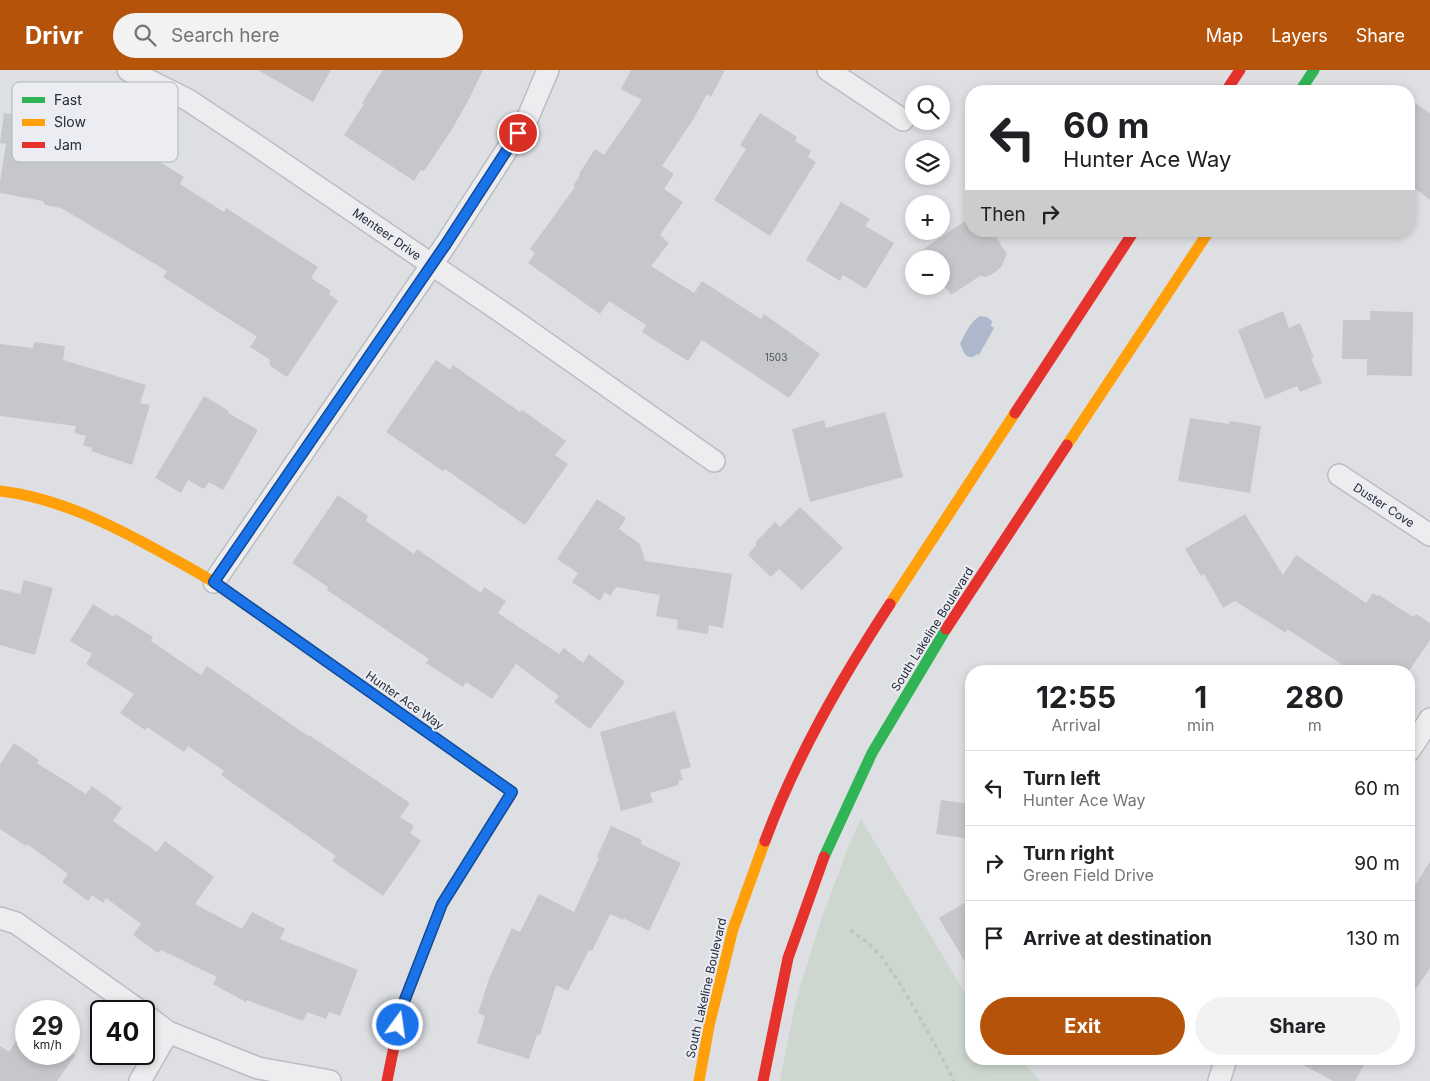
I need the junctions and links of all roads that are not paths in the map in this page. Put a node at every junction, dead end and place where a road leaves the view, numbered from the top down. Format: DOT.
graph roads {
  1 [pos="128,70"];
  2 [pos="548,70"];
  3 [pos="828,70"];
  4 [pos="1240,70"];
  5 [pos="1314,70"];
  6 [pos="152,82"];
  7 [pos="1230,85"];
  8 [pos="1304,85"];
  9 [pos="178,95"];
  10 [pos="903,120"];
  11 [pos="1130,237"];
  12 [pos="1205,237"];
  13 [pos="431,265"];
  14 [pos="714,461"];
  15 [pos="1339,476"];
  16 [pos="0,491"];
  17 [pos="1430,535"];
  18 [pos="214,582"];
  19 [pos="1430,719"];
  20 [pos="1415,742"];
  21 [pos="0,918"];
  22 [pos="125,1000"];
  23 [pos="155,1022"];
  24 [pos="168,1032"];
  25 [pos="1224,1065"];
  26 [pos="140,1081"];
  27 [pos="330,1081"];
  28 [pos="387,1081"];
  29 [pos="700,1081"];
  30 [pos="764,1081"];
  31 [pos="1219,1081"];
  1 -- 6 [label="street, Menteer Drive"];
  2 -- 13 [label="street"];
  3 -- 10 [label="street"];
  4 -- 7 [label="main road"];
  5 -- 8 [label="main road"];
  9 -- 13 [label="street, Menteer Drive"];
  11 -- 29 [label="main road, South Lakeline Boulevard"];
  12 -- 30 [label="main road, South Lakeline Boulevard"];
  13 -- 14 [label="street, Menteer Drive"];
  13 -- 18 [label="street"];
  15 -- 17 [label="street, Duster Cove"];
  16 -- 18 [label="main road, Hunter Ace Way"];
  18 -- 28 [label="main road, Hunter Ace Way"];
  19 -- 20 [label="street"];
  21 -- 22 [label="street"];
  23 -- 24 [label="street"];
  24 -- 26 [label="street"];
  24 -- 27 [label="street"];
  25 -- 31 [label="street"];
}
